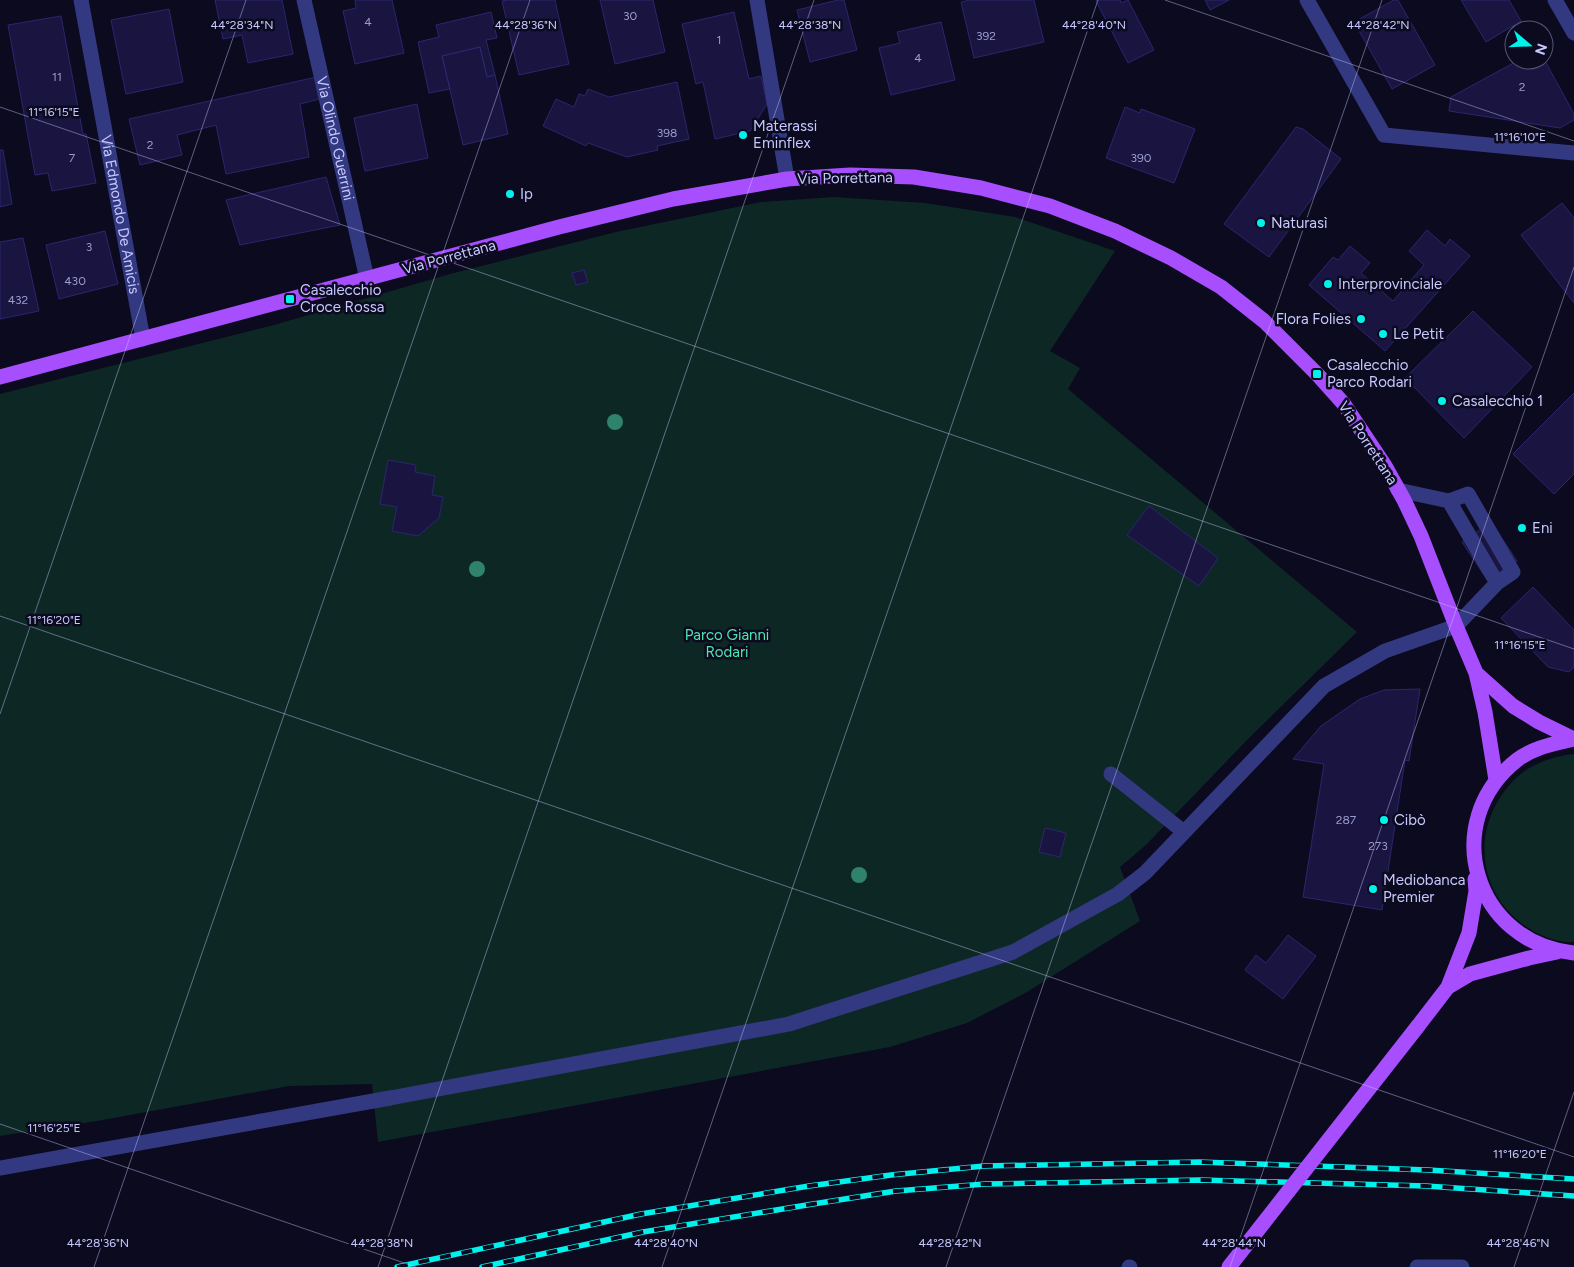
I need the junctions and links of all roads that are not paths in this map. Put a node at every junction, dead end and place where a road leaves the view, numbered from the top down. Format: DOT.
graph roads {
  1 [pos="80,0"];
  2 [pos="304,0"];
  3 [pos="756,0"];
  4 [pos="1307,0"];
  5 [pos="1555,0"];
  6 [pos="1574,34"];
  7 [pos="1574,153"];
  8 [pos="787,179"];
  9 [pos="367,279"];
  10 [pos="143,339"];
  11 [pos="0,377"];
  12 [pos="1398,490"];
  13 [pos="1456,626"];
  14 [pos="1476,673"];
  15 [pos="1574,739"];
  16 [pos="1111,774"];
  17 [pos="1496,780"];
  18 [pos="1184,832"];
  19 [pos="1473,855"];
  20 [pos="1566,952"];
  21 [pos="1448,988"];
  22 [pos="0,1168"];
  23 [pos="1229,1267"];
  24 [pos="1418,1267"];
  25 [pos="1462,1267"];
  1 -- 10 [label="street, Via Edmondo De Amicis"];
  2 -- 9 [label="street, Via Olindo Guerrini"];
  3 -- 8 [label="street"];
  4 -- 7 [label="street"];
  5 -- 6 [label="street"];
  8 -- 9 [label="main road, Via Porrettana"];
  8 -- 12 [label="main road, Via Porrettana"];
  9 -- 10 [label="main road, Via Porrettana"];
  10 -- 11 [label="main road, Via Porrettana"];
  12 -- 13 [label="main road, Via Porrettana"];
  12 -- 13 [label="street"];
  13 -- 14 [label="main road, Via Porrettana"];
  13 -- 18 [label="street"];
  14 -- 15 [label="main road, Via Porrettana"];
  14 -- 17 [label="main road, Via Porrettana"];
  15 -- 17 [label="main road"];
  16 -- 18 [label="street"];
  17 -- 19 [label="main road"];
  18 -- 22 [label="street"];
  19 -- 20 [label="main road"];
  19 -- 21 [label="main road"];
  20 -- 21 [label="main road"];
  21 -- 23 [label="main road, bridge"];
  24 -- 25 [label="street"];
}
